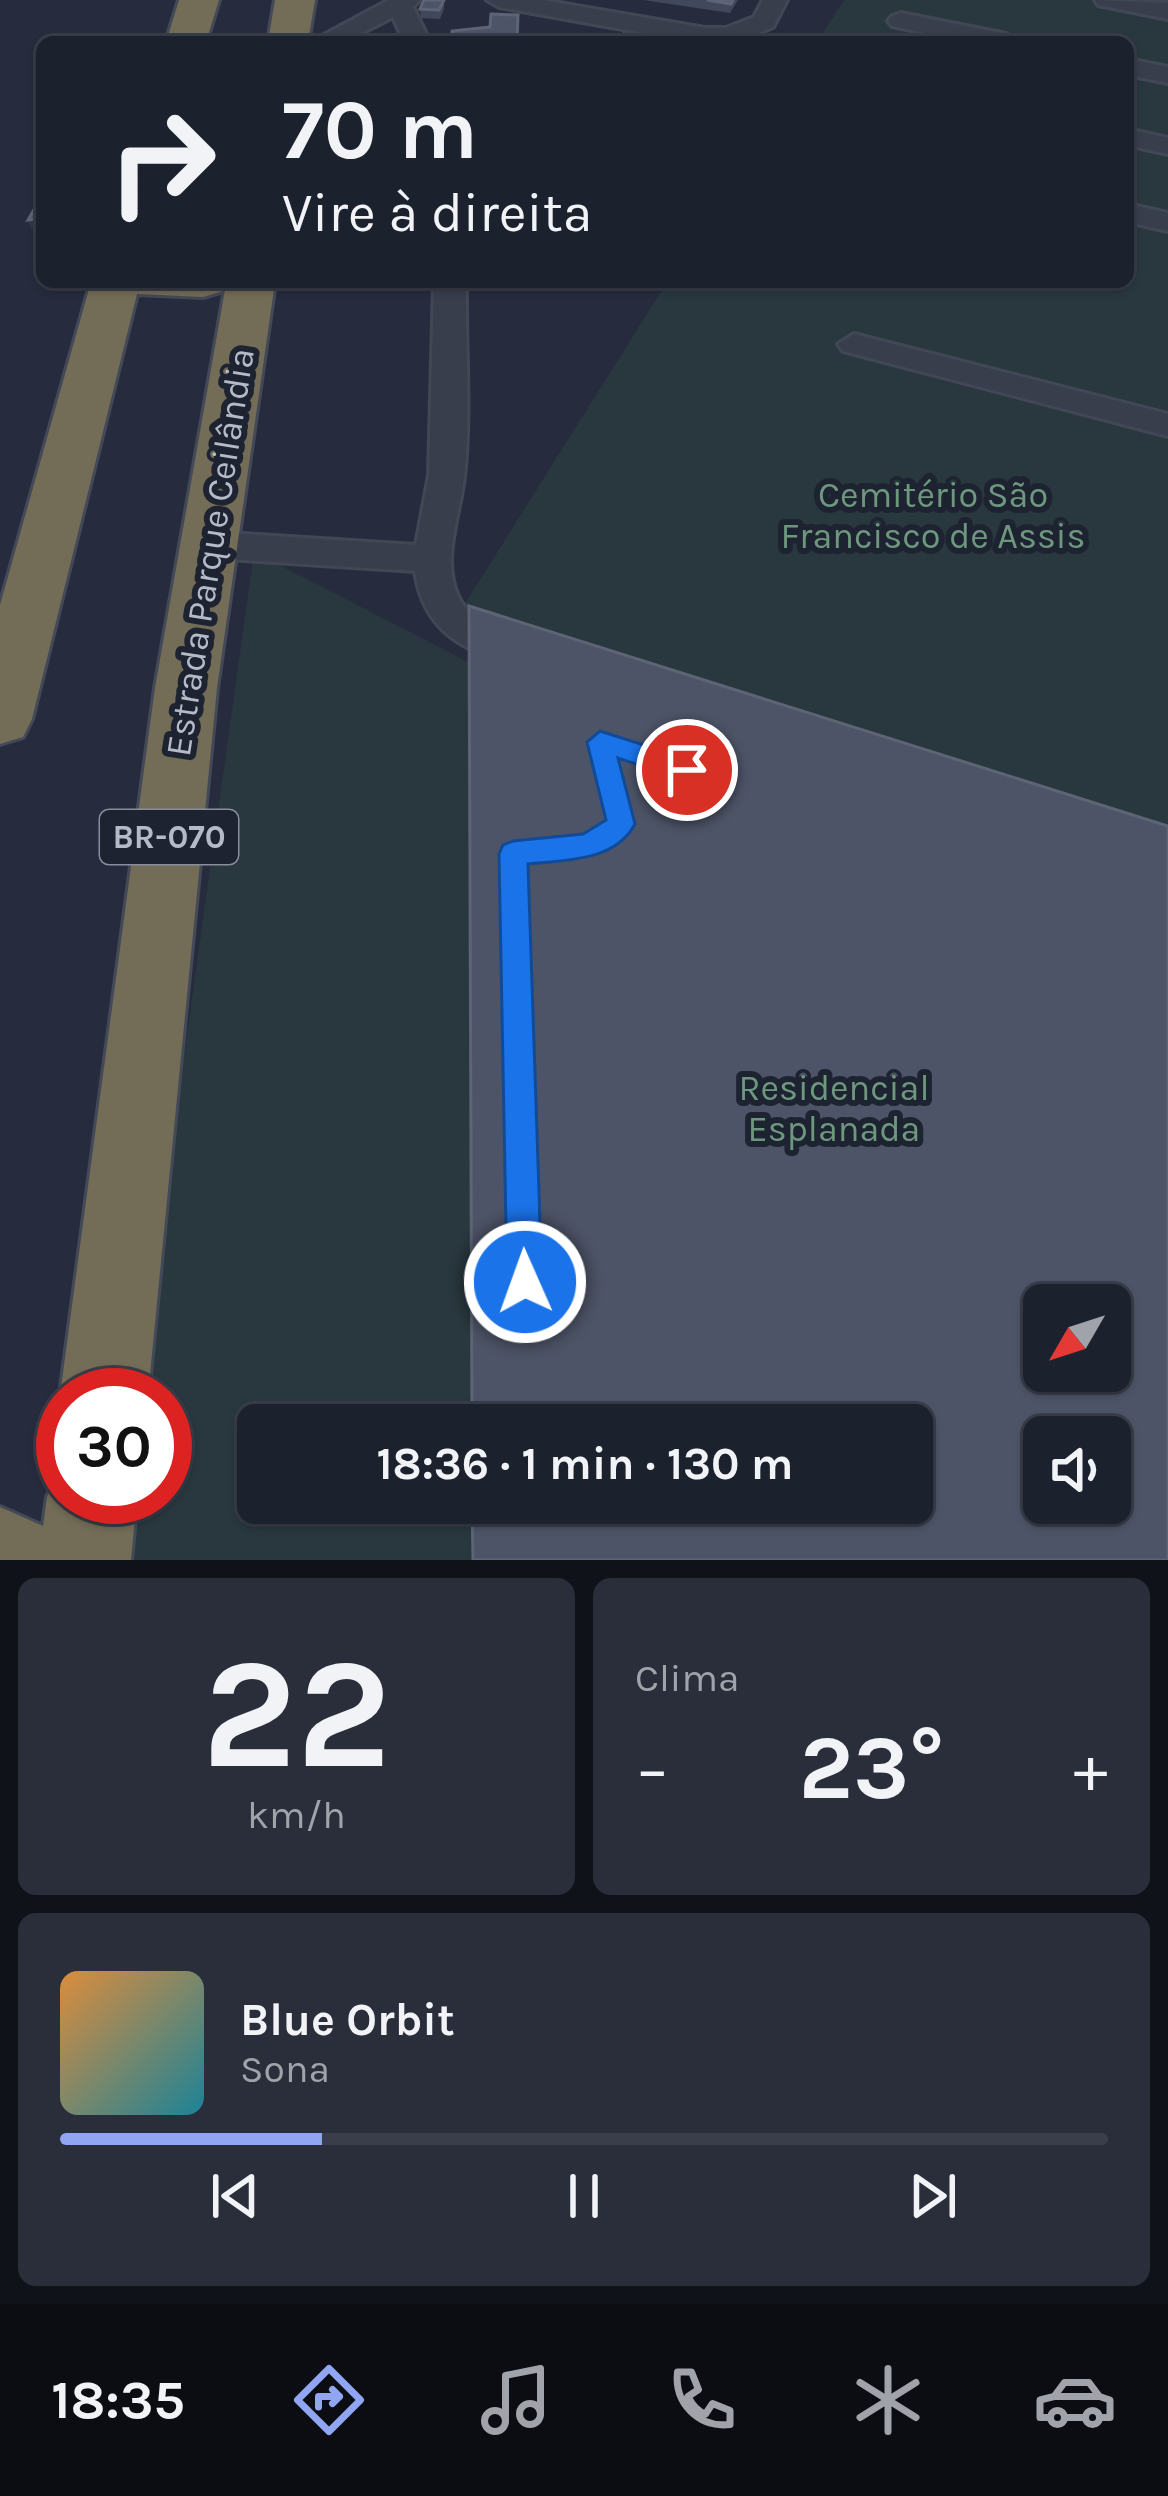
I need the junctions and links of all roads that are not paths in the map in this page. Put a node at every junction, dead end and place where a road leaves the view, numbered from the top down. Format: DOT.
graph roads {
  1 [pos="199,0"];
  2 [pos="295,0"];
  3 [pos="358,0"];
  4 [pos="499,0"];
  5 [pos="775,0"];
  6 [pos="1108,0"];
  7 [pos="403,2"];
  8 [pos="1168,11"];
  9 [pos="902,21"];
  10 [pos="188,36"];
  11 [pos="289,36"];
  12 [pos="336,36"];
  13 [pos="416,36"];
  14 [pos="976,36"];
  15 [pos="1134,68"];
  16 [pos="1168,75"];
  17 [pos="1134,138"];
  18 [pos="1168,146"];
  19 [pos="1134,214"];
  20 [pos="1168,222"];
  21 [pos="114,288"];
  22 [pos="250,288"];
  23 [pos="450,288"];
  24 [pos="854,344"];
  25 [pos="1168,425"];
  26 [pos="211,545"];
  27 [pos="432,559"];
  28 [pos="563,667"];
  29 [pos="0,719"];
  30 [pos="107,1368"];
  31 [pos="89,1524"];
  32 [pos="0,1552"];
  33 [pos="13,1560"];
  34 [pos="85,1560"];
  1 -- 10 [label="highway"];
  2 -- 11 [label="highway"];
  3 -- 7 [label="street"];
  4 -- 5 [label="street"];
  6 -- 8 [label="street"];
  7 -- 12 [label="street"];
  7 -- 13 [label="street"];
  9 -- 14 [label="street"];
  15 -- 16 [label="street"];
  17 -- 18 [label="street"];
  19 -- 20 [label="street"];
  21 -- 29 [label="highway"];
  22 -- 26 [label="highway, Estrada Parque Ceilândia / BR-070"];
  23 -- 27 [label="street"];
  24 -- 25 [label="street"];
  26 -- 27 [label="street"];
  26 -- 30 [label="highway, Estrada Parque Ceilândia / BR-070"];
  27 -- 28 [label="street"];
  31 -- 34 [label="highway"];
  32 -- 33 [label="highway"];
}
